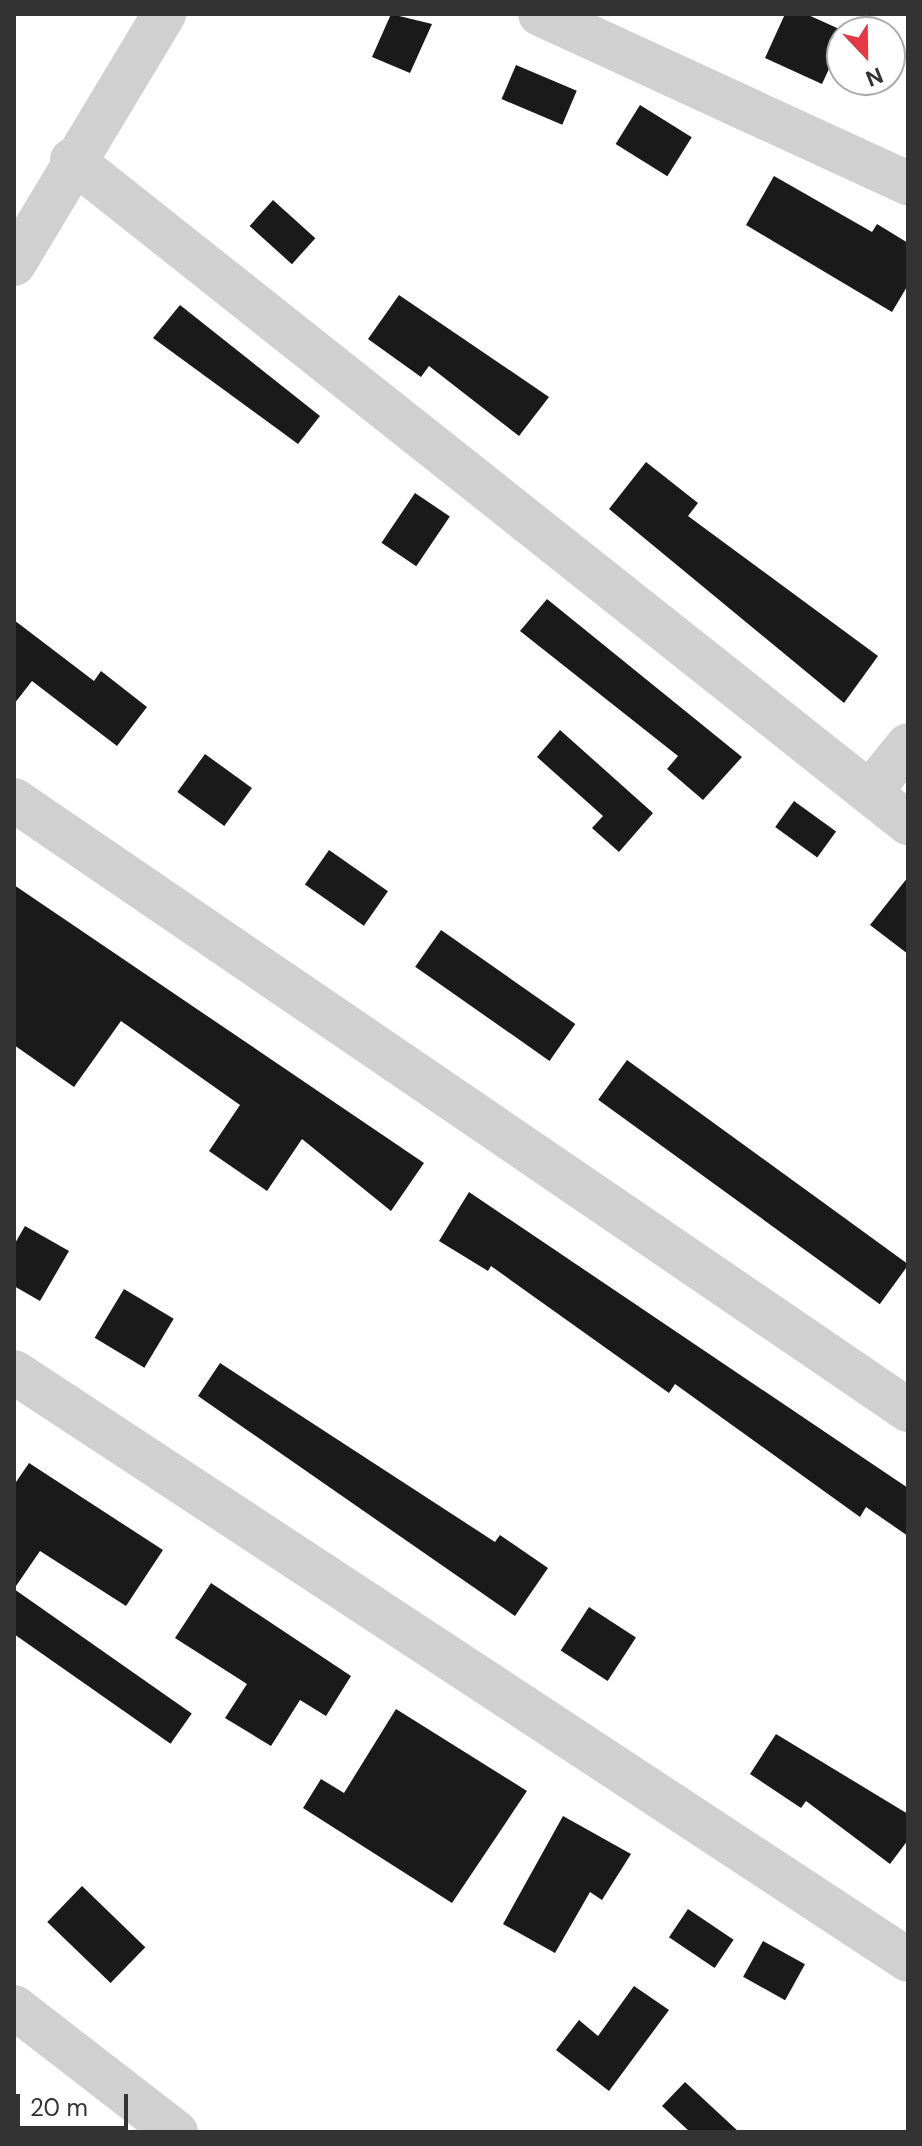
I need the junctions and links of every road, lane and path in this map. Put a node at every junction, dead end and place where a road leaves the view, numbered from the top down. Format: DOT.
graph roads {
  1 [pos="164,14"];
  2 [pos="540,14"];
  3 [pos="72,160"];
  4 [pos="908,183"];
  5 [pos="14,264"];
  6 [pos="908,745"];
  7 [pos="870,792"];
  8 [pos="14,800"];
  9 [pos="908,823"];
  10 [pos="14,1372"];
  11 [pos="908,1410"];
  12 [pos="908,1960"];
  13 [pos="14,2007"];
  14 [pos="176,2132"];
  1 -- 3 [label="street"];
  2 -- 4 [label="street"];
  3 -- 5 [label="street"];
  3 -- 7 [label="street"];
  6 -- 7 [label="street"];
  7 -- 9 [label="street"];
  8 -- 11 [label="street"];
  10 -- 12 [label="street"];
  13 -- 14 [label="street"];
}
